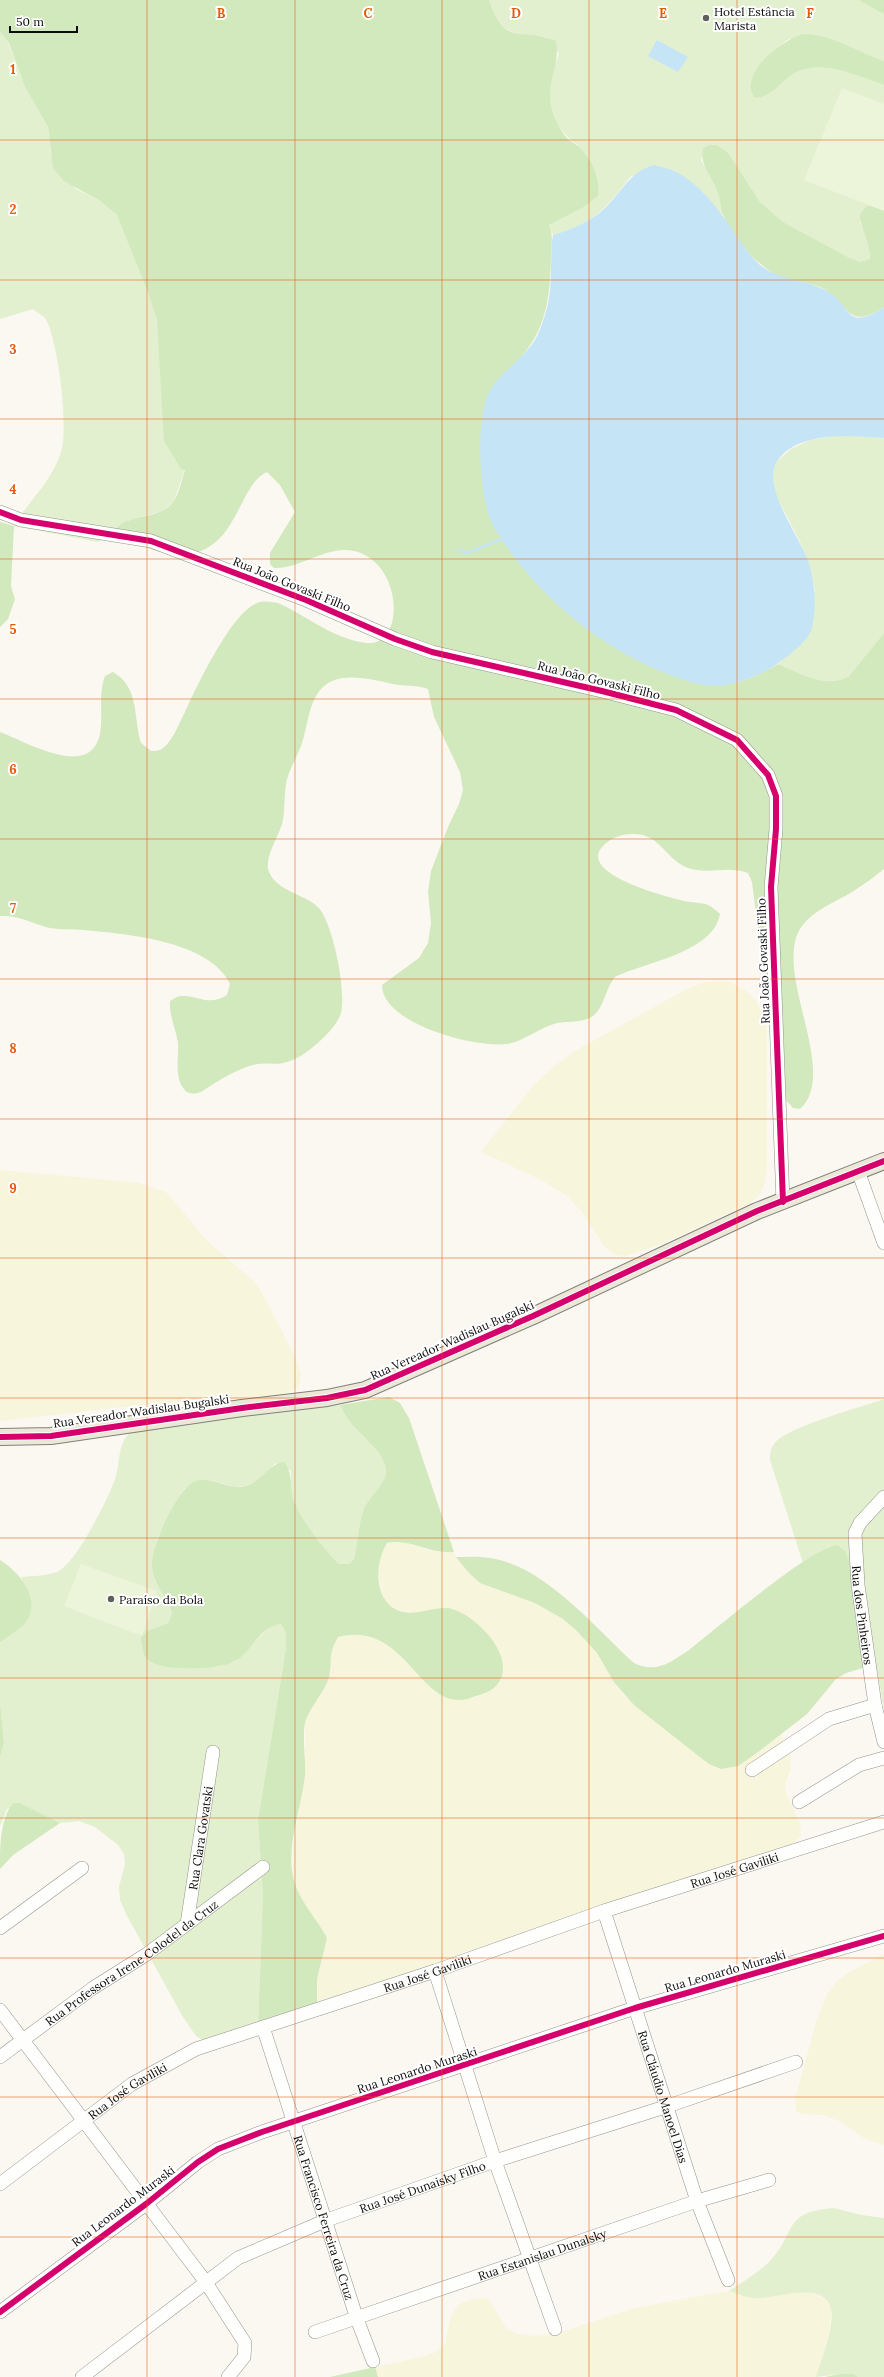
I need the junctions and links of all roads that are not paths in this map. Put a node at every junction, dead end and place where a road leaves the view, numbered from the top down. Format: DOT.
graph roads {
  1 [pos="0,512"];
  2 [pos="884,1161"];
  3 [pos="858,1171"];
  4 [pos="783,1202"];
  5 [pos="884,1243"];
  6 [pos="0,1437"];
  7 [pos="884,1496"];
  8 [pos="875,1705"];
  9 [pos="884,1742"];
  10 [pos="213,1752"];
  11 [pos="884,1758"];
  12 [pos="752,1770"];
  13 [pos="799,1802"];
  14 [pos="884,1822"];
  15 [pos="263,1867"];
  16 [pos="82,1868"];
  17 [pos="604,1911"];
  18 [pos="187,1924"];
  19 [pos="0,1928"];
  20 [pos="884,1936"];
  21 [pos="435,1971"];
  22 [pos="635,2008"];
  23 [pos="0,2010"];
  24 [pos="264,2026"];
  25 [pos="23,2040"];
  26 [pos="0,2057"];
  27 [pos="796,2062"];
  28 [pos="466,2065"];
  29 [pos="668,2106"];
  30 [pos="84,2122"];
  31 [pos="295,2122"];
  32 [pos="495,2161"];
  33 [pos="769,2180"];
  34 [pos="0,2184"];
  35 [pos="697,2201"];
  36 [pos="146,2204"];
  37 [pos="327,2220"];
  38 [pos="528,2258"];
  39 [pos="728,2280"];
  40 [pos="205,2281"];
  41 [pos="0,2312"];
  42 [pos="357,2319"];
  43 [pos="555,2329"];
  44 [pos="315,2332"];
  45 [pos="372,2361"];
  46 [pos="230,2376"];
  47 [pos="82,2377"];
  1 -- 4 [label="street, Rua João Govaski Filho"];
  2 -- 3 [label="main road, Rua Vereador Wadislau Bugalski"];
  3 -- 4 [label="main road, Rua Vereador Wadislau Bugalski"];
  3 -- 5 [label="street"];
  4 -- 6 [label="main road, Rua Vereador Wadislau Bugalski"];
  7 -- 8 [label="street, Rua dos Pinheiros"];
  8 -- 9 [label="street, Rua dos Pinheiros"];
  8 -- 12 [label="street"];
  10 -- 18 [label="street, Rua Clara Govatski"];
  11 -- 13 [label="street"];
  14 -- 17 [label="street, Rua José Gaviliki"];
  15 -- 18 [label="street, Rua Professora Irene Colodel da Cruz"];
  16 -- 19 [label="street"];
  17 -- 21 [label="street, Rua José Gaviliki"];
  17 -- 22 [label="street, Rua Cláudio Manoel Dias"];
  18 -- 25 [label="street, Rua Professora Irene Colodel da Cruz"];
  20 -- 22 [label="street, Rua Leonardo Muraski"];
  21 -- 24 [label="street, Rua José Gaviliki"];
  21 -- 28 [label="street"];
  22 -- 28 [label="street, Rua Leonardo Muraski"];
  22 -- 29 [label="street, Rua Cláudio Manoel Dias"];
  23 -- 25 [label="street"];
  24 -- 30 [label="street, Rua José Gaviliki"];
  24 -- 31 [label="street, Rua Francisco Ferreira da Cruz"];
  25 -- 26 [label="street, Rua Professora Irene Colodel da Cruz"];
  25 -- 30 [label="street"];
  27 -- 29 [label="street, Rua José Dunaisky Filho"];
  28 -- 31 [label="street, Rua Leonardo Muraski"];
  28 -- 32 [label="street"];
  29 -- 32 [label="street, Rua José Dunaisky Filho"];
  29 -- 35 [label="street, Rua Cláudio Manoel Dias"];
  30 -- 34 [label="street, Rua José Gaviliki"];
  30 -- 36 [label="street"];
  31 -- 36 [label="street, Rua Leonardo Muraski"];
  31 -- 37 [label="street, Rua Francisco Ferreira da Cruz"];
  32 -- 37 [label="street, Rua José Dunaisky Filho"];
  32 -- 38 [label="street"];
  33 -- 35 [label="street, Rua Estanislau Dunalsky"];
  35 -- 38 [label="street, Rua Estanislau Dunalsky"];
  35 -- 39 [label="street, Rua Cláudio Manoel Dias"];
  36 -- 40 [label="street"];
  36 -- 41 [label="street, Rua Leonardo Muraski"];
  37 -- 40 [label="street, Rua José Dunaisky Filho"];
  37 -- 42 [label="street, Rua Francisco Ferreira da Cruz"];
  38 -- 42 [label="street, Rua Estanislau Dunalsky"];
  38 -- 43 [label="street"];
  40 -- 46 [label="street"];
  40 -- 47 [label="street, Rua José Dunaisky Filho"];
  42 -- 44 [label="street, Rua Estanislau Dunalsky"];
  42 -- 45 [label="street, Rua Francisco Ferreira da Cruz"];
}
